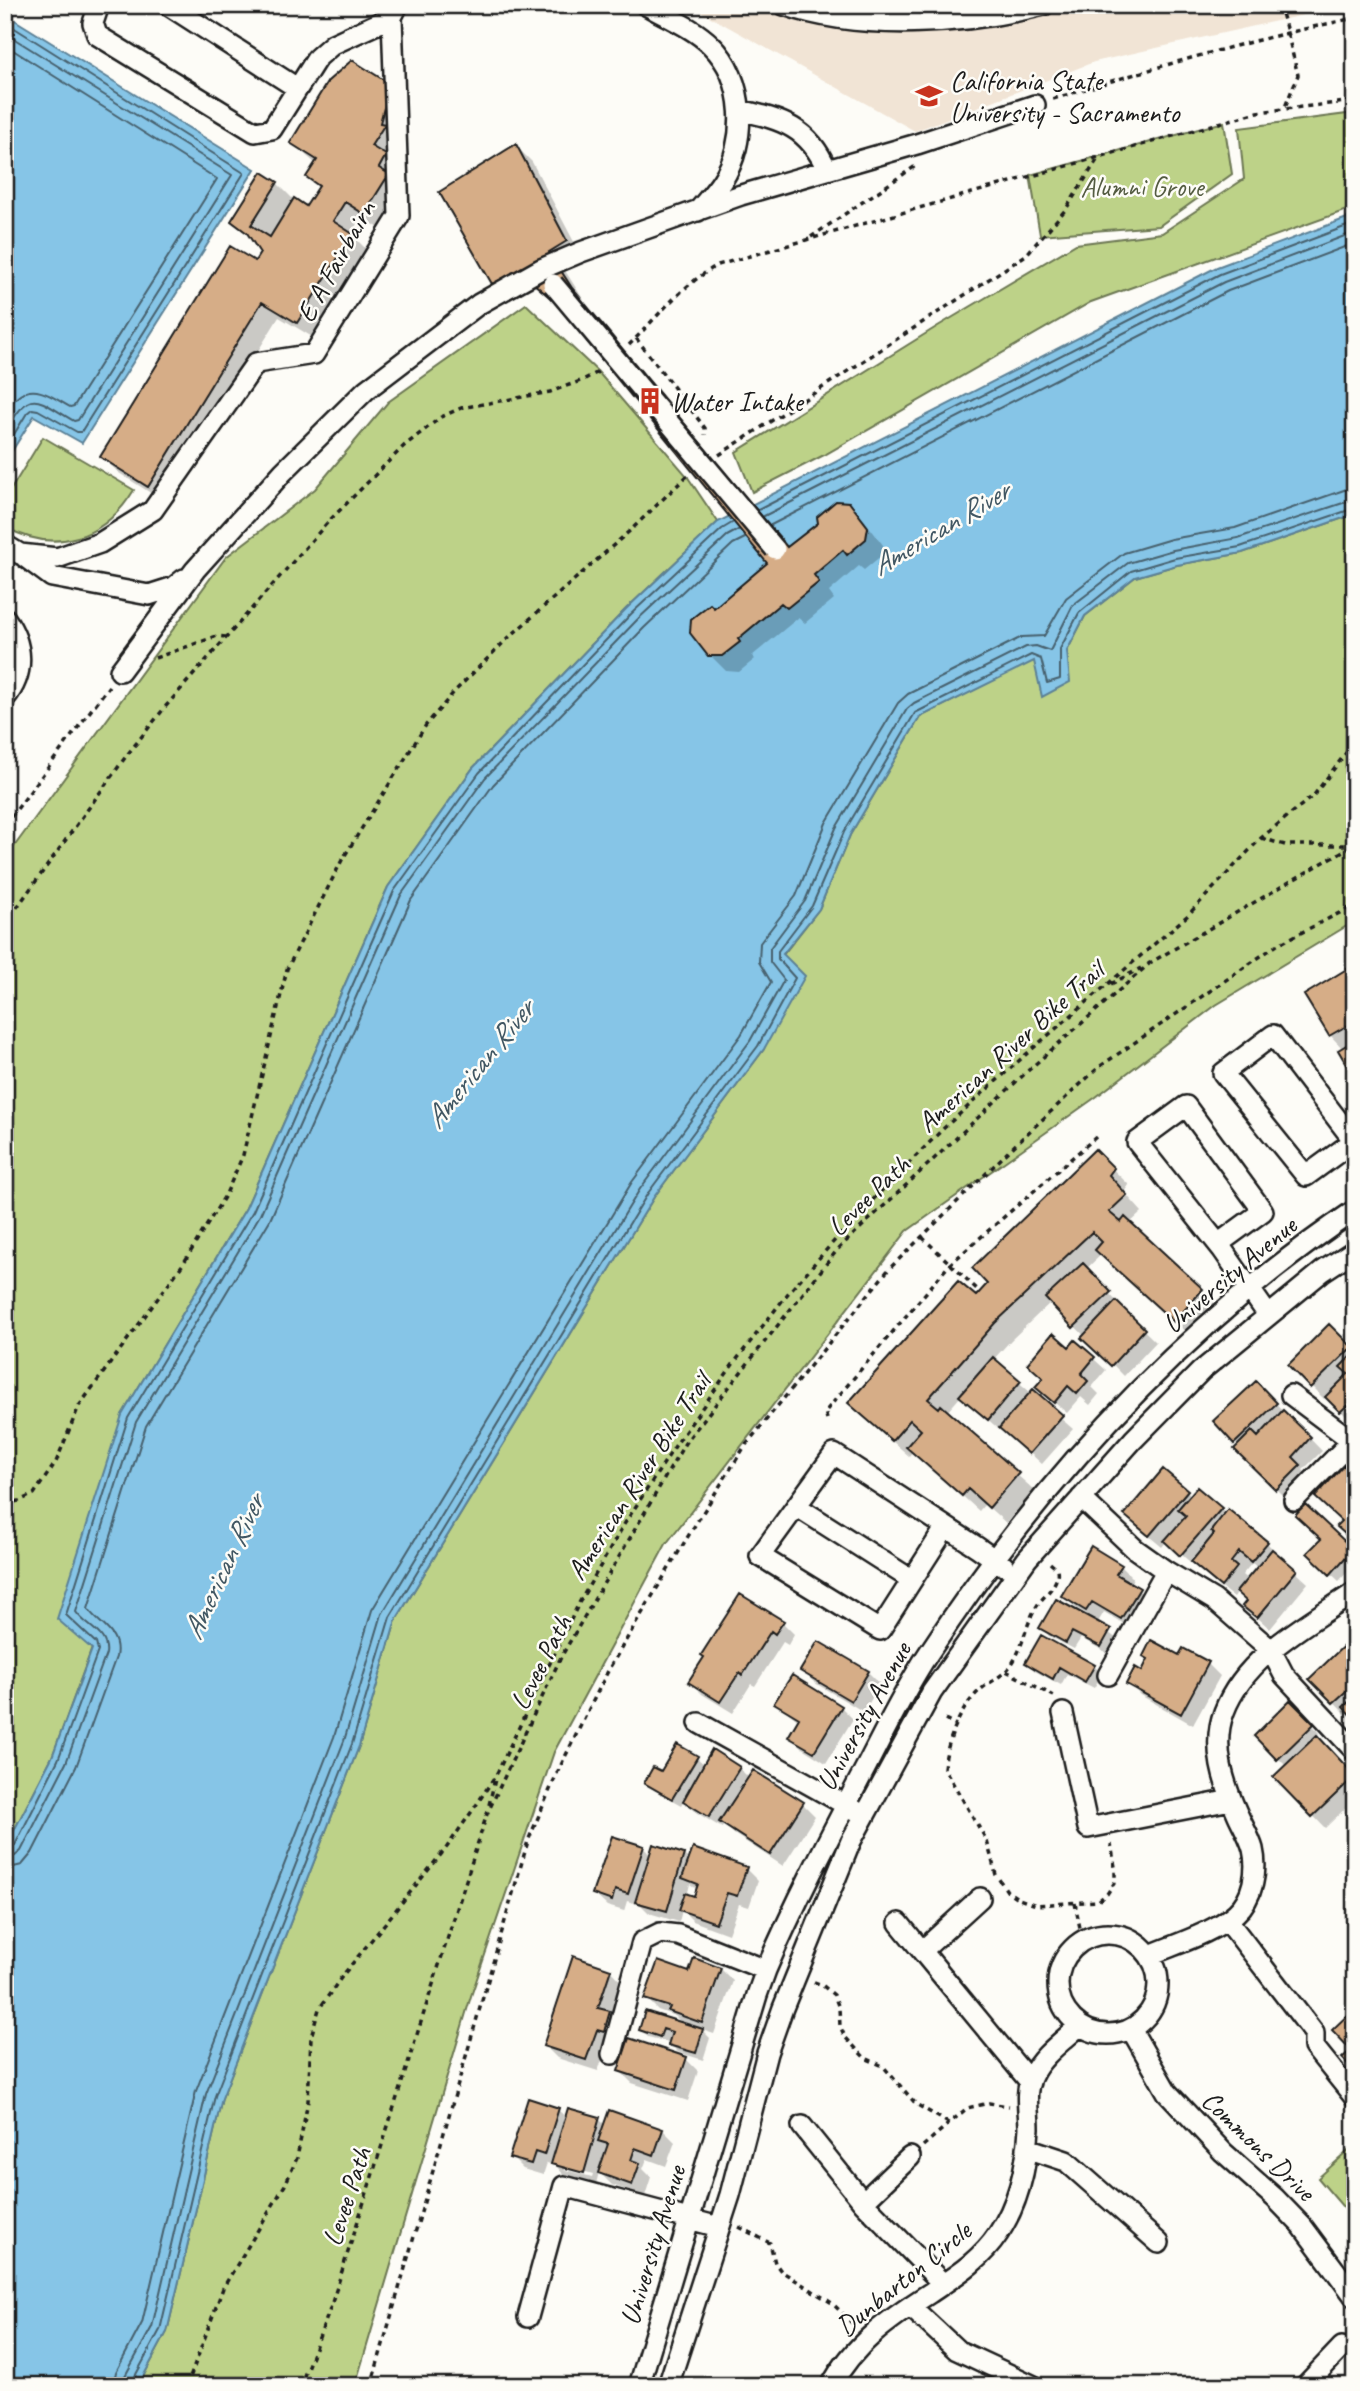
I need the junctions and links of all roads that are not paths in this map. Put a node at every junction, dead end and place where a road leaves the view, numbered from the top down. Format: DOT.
graph roads {
  1 [pos="99,5"];
  2 [pos="168,5"];
  3 [pos="646,5"];
  4 [pos="784,5"];
  5 [pos="1044,5"];
  6 [pos="395,11"];
  7 [pos="965,12"];
  8 [pos="297,88"];
  9 [pos="1035,105"];
  10 [pos="740,110"];
  11 [pos="827,170"];
  12 [pos="698,211"];
  13 [pos="547,276"];
  14 [pos="13,549"];
  15 [pos="775,549"];
  16 [pos="195,570"];
  17 [pos="5,618"];
  18 [pos="120,671"];
  19 [pos="5,698"];
  20 [pos="1354,1141"];
  21 [pos="1355,1210"];
  22 [pos="1218,1244"];
  23 [pos="1355,1250"];
  24 [pos="1249,1289"];
  25 [pos="1268,1315"];
  26 [pos="1291,1395"];
  27 [pos="1353,1442"];
  28 [pos="1081,1498"];
  29 [pos="1294,1500"];
  30 [pos="796,1506"];
  31 [pos="946,1527"];
  32 [pos="994,1558"];
  33 [pos="1166,1571"];
  34 [pos="1016,1574"];
  35 [pos="912,1580"];
  36 [pos="1355,1592"];
  37 [pos="1270,1650"];
  38 [pos="1108,1675"];
  39 [pos="1063,1713"];
  40 [pos="699,1723"];
  41 [pos="1355,1751"];
  42 [pos="1231,1800"];
  43 [pos="846,1805"];
  44 [pos="865,1815"];
  45 [pos="980,1898"];
  46 [pos="1227,1920"];
  47 [pos="899,1923"];
  48 [pos="922,1951"];
  49 [pos="1150,1955"];
  50 [pos="766,1970"];
  51 [pos="1079,2026"];
  52 [pos="1131,2029"];
  53 [pos="612,2054"];
  54 [pos="1030,2081"];
  55 [pos="1355,2098"];
  56 [pos="802,2126"];
  57 [pos="1027,2148"];
  58 [pos="910,2157"];
  59 [pos="863,2202"];
  60 [pos="689,2218"];
  61 [pos="728,2227"];
  62 [pos="1158,2244"];
  63 [pos="943,2284"];
  64 [pos="1355,2298"];
  65 [pos="910,2306"];
  66 [pos="528,2317"];
  67 [pos="1342,2347"];
  68 [pos="639,2386"];
  69 [pos="668,2386"];
  70 [pos="831,2386"];
  71 [pos="1034,2386"];
  72 [pos="1305,2386"];
  1 -- 8 [label="street"];
  2 -- 8 [label="street"];
  3 -- 10 [label="street"];
  4 -- 7 [label="street"];
  5 -- 7 [label="street"];
  6 -- 8 [label="street"];
  6 -- 14 [label="street, E A Fairbairn"];
  9 -- 11 [label="street"];
  10 -- 11 [label="street"];
  10 -- 12 [label="street"];
  11 -- 12 [label="street"];
  12 -- 13 [label="street"];
  13 -- 15 [label="street, bridge"];
  13 -- 16 [label="street"];
  14 -- 16 [label="street"];
  16 -- 18 [label="street"];
  17 -- 19 [label="street"];
  20 -- 20 [label="street"];
  21 -- 24 [label="street, University Avenue"];
  22 -- 22 [label="street"];
  22 -- 24 [label="street"];
  23 -- 25 [label="street, University Avenue"];
  24 -- 25 [label="street"];
  24 -- 32 [label="street, University Avenue"];
  25 -- 28 [label="street, University Avenue"];
  26 -- 27 [label="street"];
  27 -- 29 [label="street"];
  28 -- 33 [label="street"];
  28 -- 34 [label="street, University Avenue"];
  30 -- 31 [label="street"];
  30 -- 35 [label="street"];
  30 -- 35 [label="street"];
  31 -- 32 [label="street"];
  31 -- 35 [label="street"];
  32 -- 34 [label="street"];
  32 -- 43 [label="street, University Avenue"];
  33 -- 37 [label="street"];
  33 -- 38 [label="street"];
  34 -- 44 [label="street, University Avenue"];
  36 -- 37 [label="street"];
  37 -- 41 [label="street"];
  37 -- 42 [label="street"];
  39 -- 42 [label="street"];
  40 -- 43 [label="street"];
  42 -- 46 [label="street"];
  43 -- 44 [label="street"];
  43 -- 50 [label="street, University Avenue"];
  44 -- 61 [label="street, University Avenue"];
  45 -- 48 [label="street"];
  46 -- 49 [label="street"];
  46 -- 55 [label="street"];
  47 -- 48 [label="street"];
  48 -- 54 [label="street"];
  49 -- 51 [label="street"];
  49 -- 52 [label="street"];
  50 -- 53 [label="street"];
  50 -- 60 [label="street, University Avenue"];
  51 -- 52 [label="street"];
  51 -- 54 [label="street"];
  52 -- 64 [label="street, Commons Drive"];
  54 -- 57 [label="street, Dunbarton Circle"];
  56 -- 59 [label="street"];
  57 -- 62 [label="street"];
  57 -- 63 [label="street, Dunbarton Circle"];
  58 -- 59 [label="street"];
  59 -- 63 [label="street"];
  60 -- 61 [label="street"];
  60 -- 66 [label="street"];
  60 -- 68 [label="street, University Avenue"];
  61 -- 69 [label="street, University Avenue"];
  63 -- 65 [label="street, Dunbarton Circle"];
  65 -- 70 [label="street, Dunbarton Circle"];
  65 -- 71 [label="street"];
  67 -- 72 [label="street"];
}
